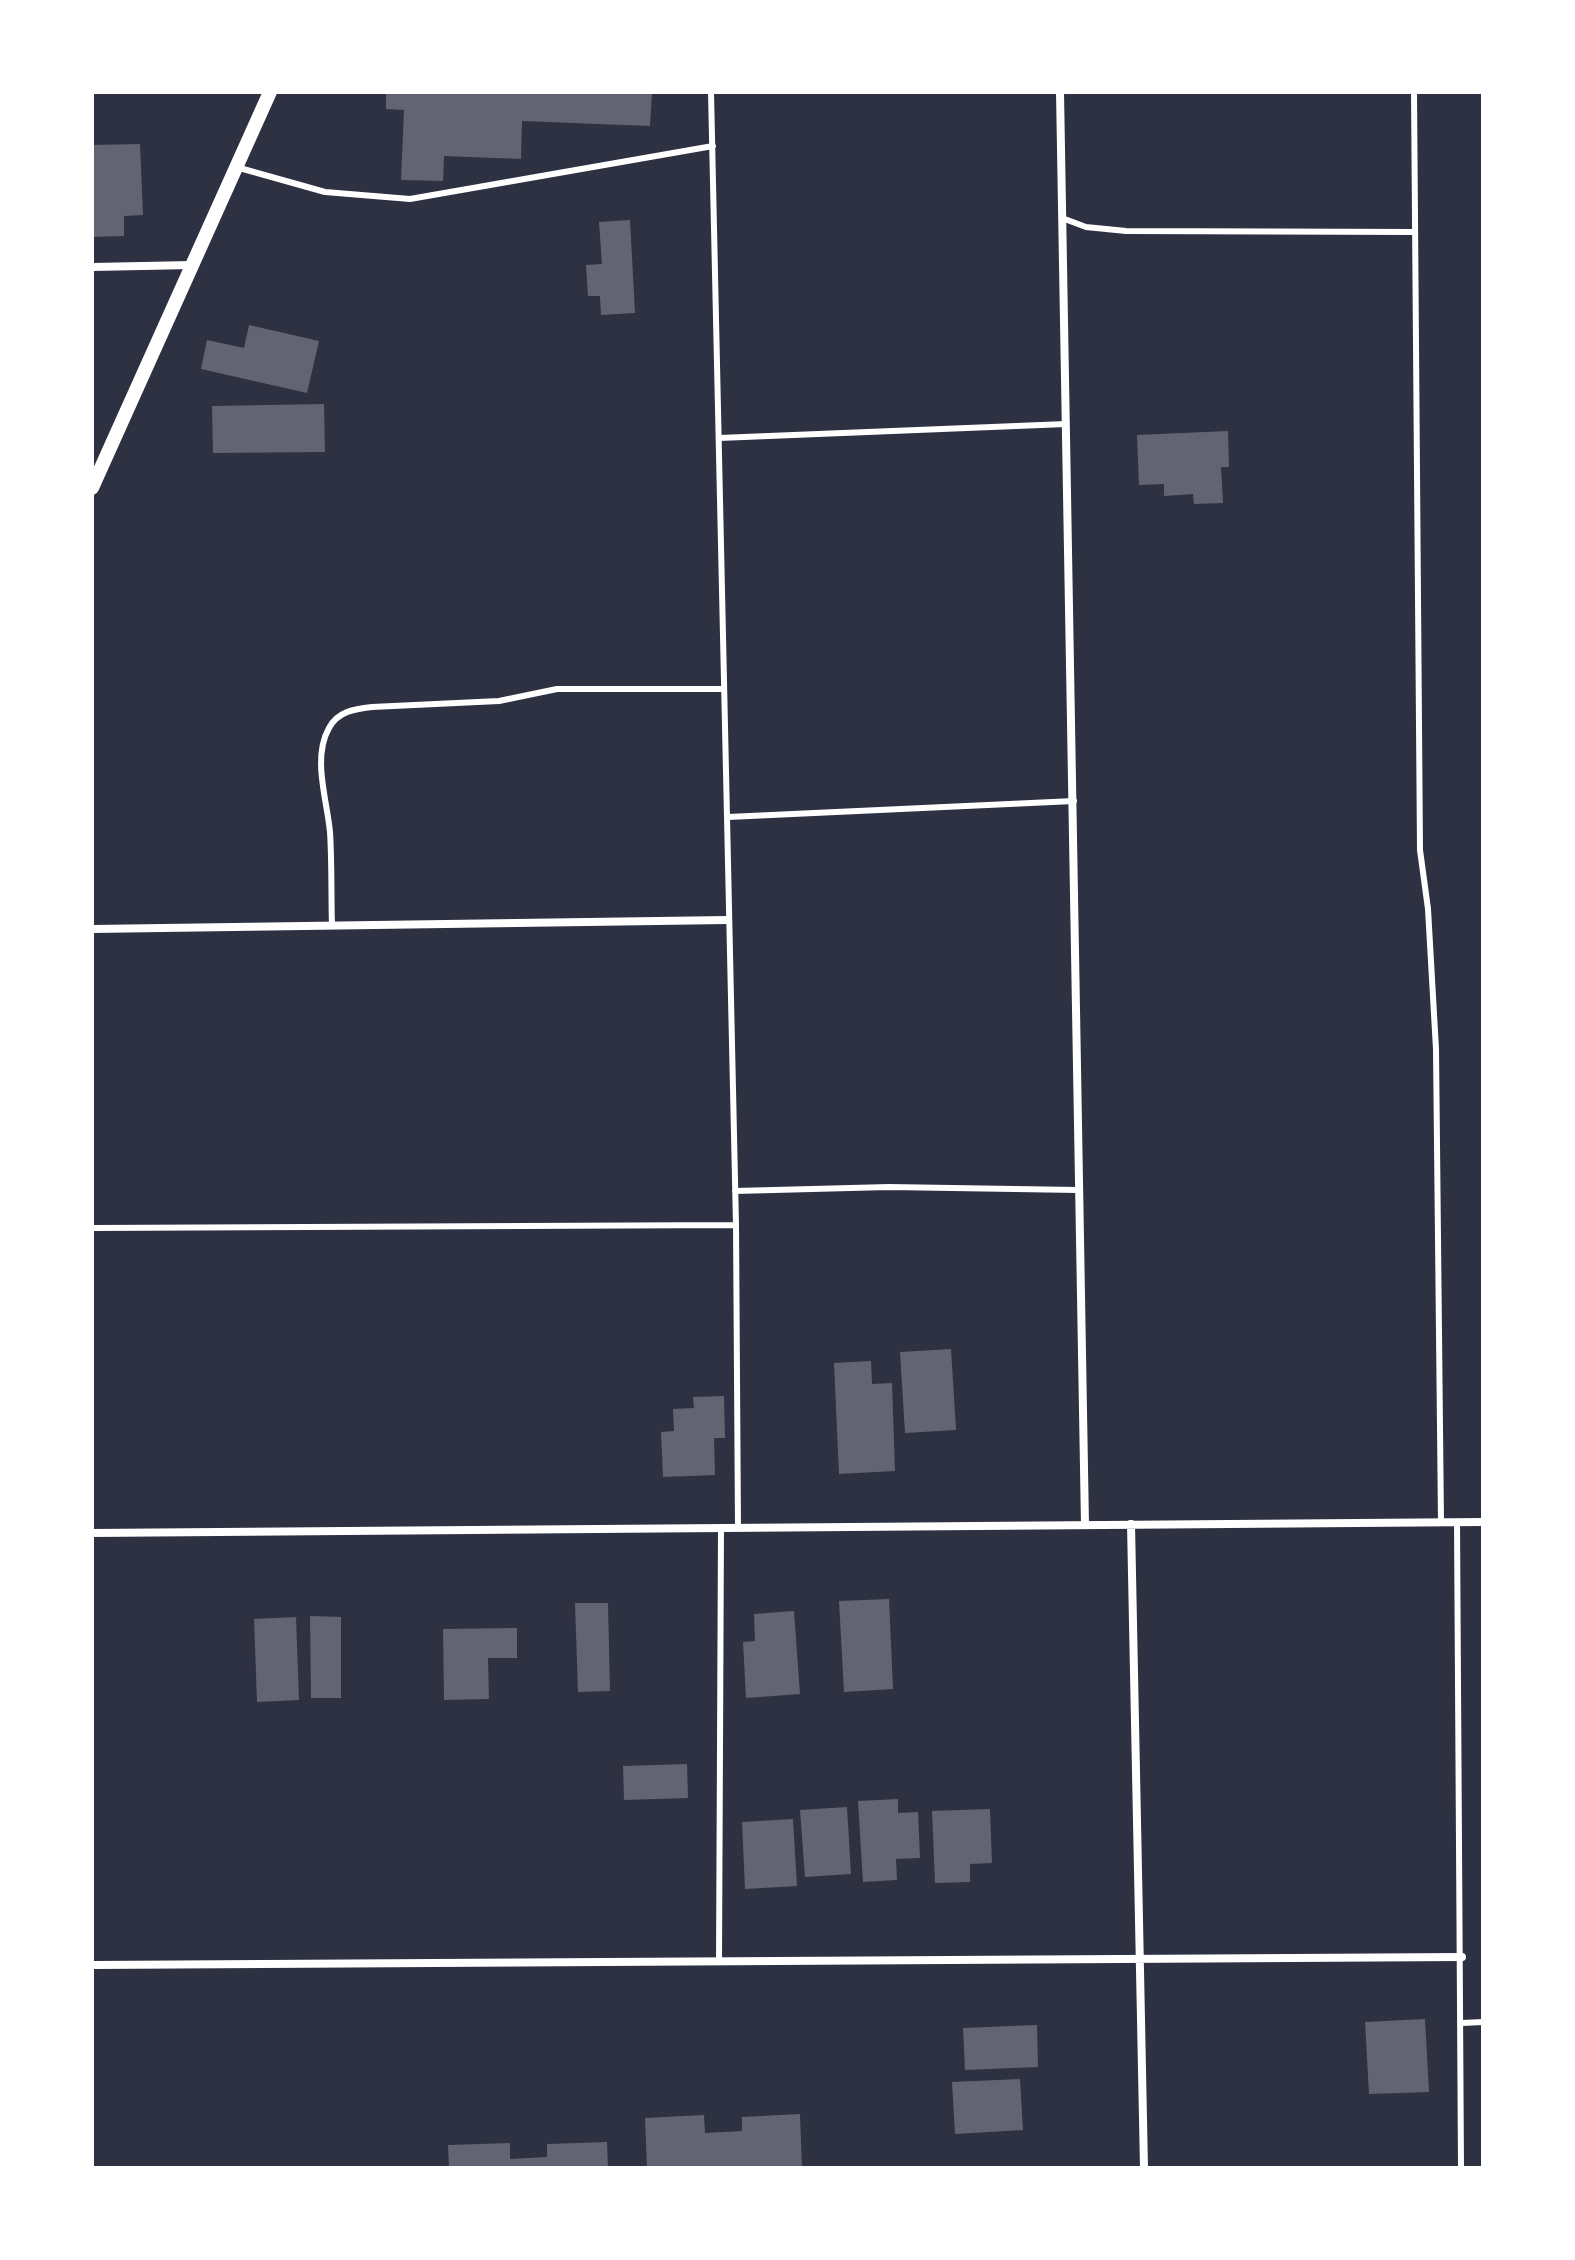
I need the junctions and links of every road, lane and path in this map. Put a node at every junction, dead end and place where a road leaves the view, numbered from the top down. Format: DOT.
graph roads {
  1 [pos="270,92"];
  2 [pos="711,92"];
  3 [pos="1060,92"];
  4 [pos="1414,92"];
  5 [pos="713,146"];
  6 [pos="236,167"];
  7 [pos="1062,218"];
  8 [pos="1415,232"];
  9 [pos="192,265"];
  10 [pos="92,267"];
  11 [pos="1066,424"];
  12 [pos="719,438"];
  13 [pos="92,488"];
  14 [pos="723,689"];
  15 [pos="1074,801"];
  16 [pos="728,817"];
  17 [pos="728,920"];
  18 [pos="332,926"];
  19 [pos="92,929"];
  20 [pos="1078,1190"];
  21 [pos="735,1191"];
  22 [pos="736,1225"];
  23 [pos="92,1228"];
  24 [pos="1441,1522"];
  25 [pos="1457,1522"];
  26 [pos="1483,1522"];
  27 [pos="1131,1524"];
  28 [pos="1085,1525"];
  29 [pos="721,1528"];
  30 [pos="738,1528"];
  31 [pos="92,1533"];
  32 [pos="1462,1957"];
  33 [pos="1140,1958"];
  34 [pos="719,1961"];
  35 [pos="92,1965"];
  36 [pos="1483,2022"];
  37 [pos="1462,2023"];
  38 [pos="1144,2168"];
  39 [pos="1461,2168"];
  1 -- 6 [label="street"];
  2 -- 5 [label="lane"];
  3 -- 7 [label="street"];
  4 -- 8 [label="lane"];
  5 -- 6 [label="lane"];
  5 -- 12 [label="lane"];
  6 -- 9 [label="street"];
  7 -- 8 [label="lane"];
  7 -- 11 [label="street"];
  8 -- 24 [label="lane"];
  9 -- 10 [label="street"];
  9 -- 13 [label="street"];
  11 -- 12 [label="lane"];
  11 -- 15 [label="street"];
  12 -- 14 [label="lane"];
  14 -- 16 [label="lane"];
  14 -- 18 [label="lane"];
  15 -- 16 [label="lane"];
  15 -- 20 [label="street"];
  16 -- 17 [label="lane"];
  17 -- 18 [label="street"];
  17 -- 21 [label="lane"];
  18 -- 19 [label="street"];
  20 -- 21 [label="lane"];
  20 -- 28 [label="street"];
  21 -- 22 [label="lane"];
  22 -- 23 [label="lane"];
  22 -- 30 [label="lane"];
  24 -- 25 [label="street"];
  24 -- 27 [label="street"];
  25 -- 26 [label="street"];
  25 -- 32 [label="lane"];
  27 -- 28 [label="street"];
  27 -- 33 [label="street"];
  28 -- 30 [label="street"];
  29 -- 30 [label="street"];
  29 -- 31 [label="street"];
  29 -- 34 [label="lane"];
  32 -- 33 [label="street"];
  32 -- 37 [label="lane"];
  33 -- 34 [label="street"];
  33 -- 38 [label="street"];
  34 -- 35 [label="street"];
  36 -- 37 [label="lane"];
  37 -- 39 [label="lane"];
}
